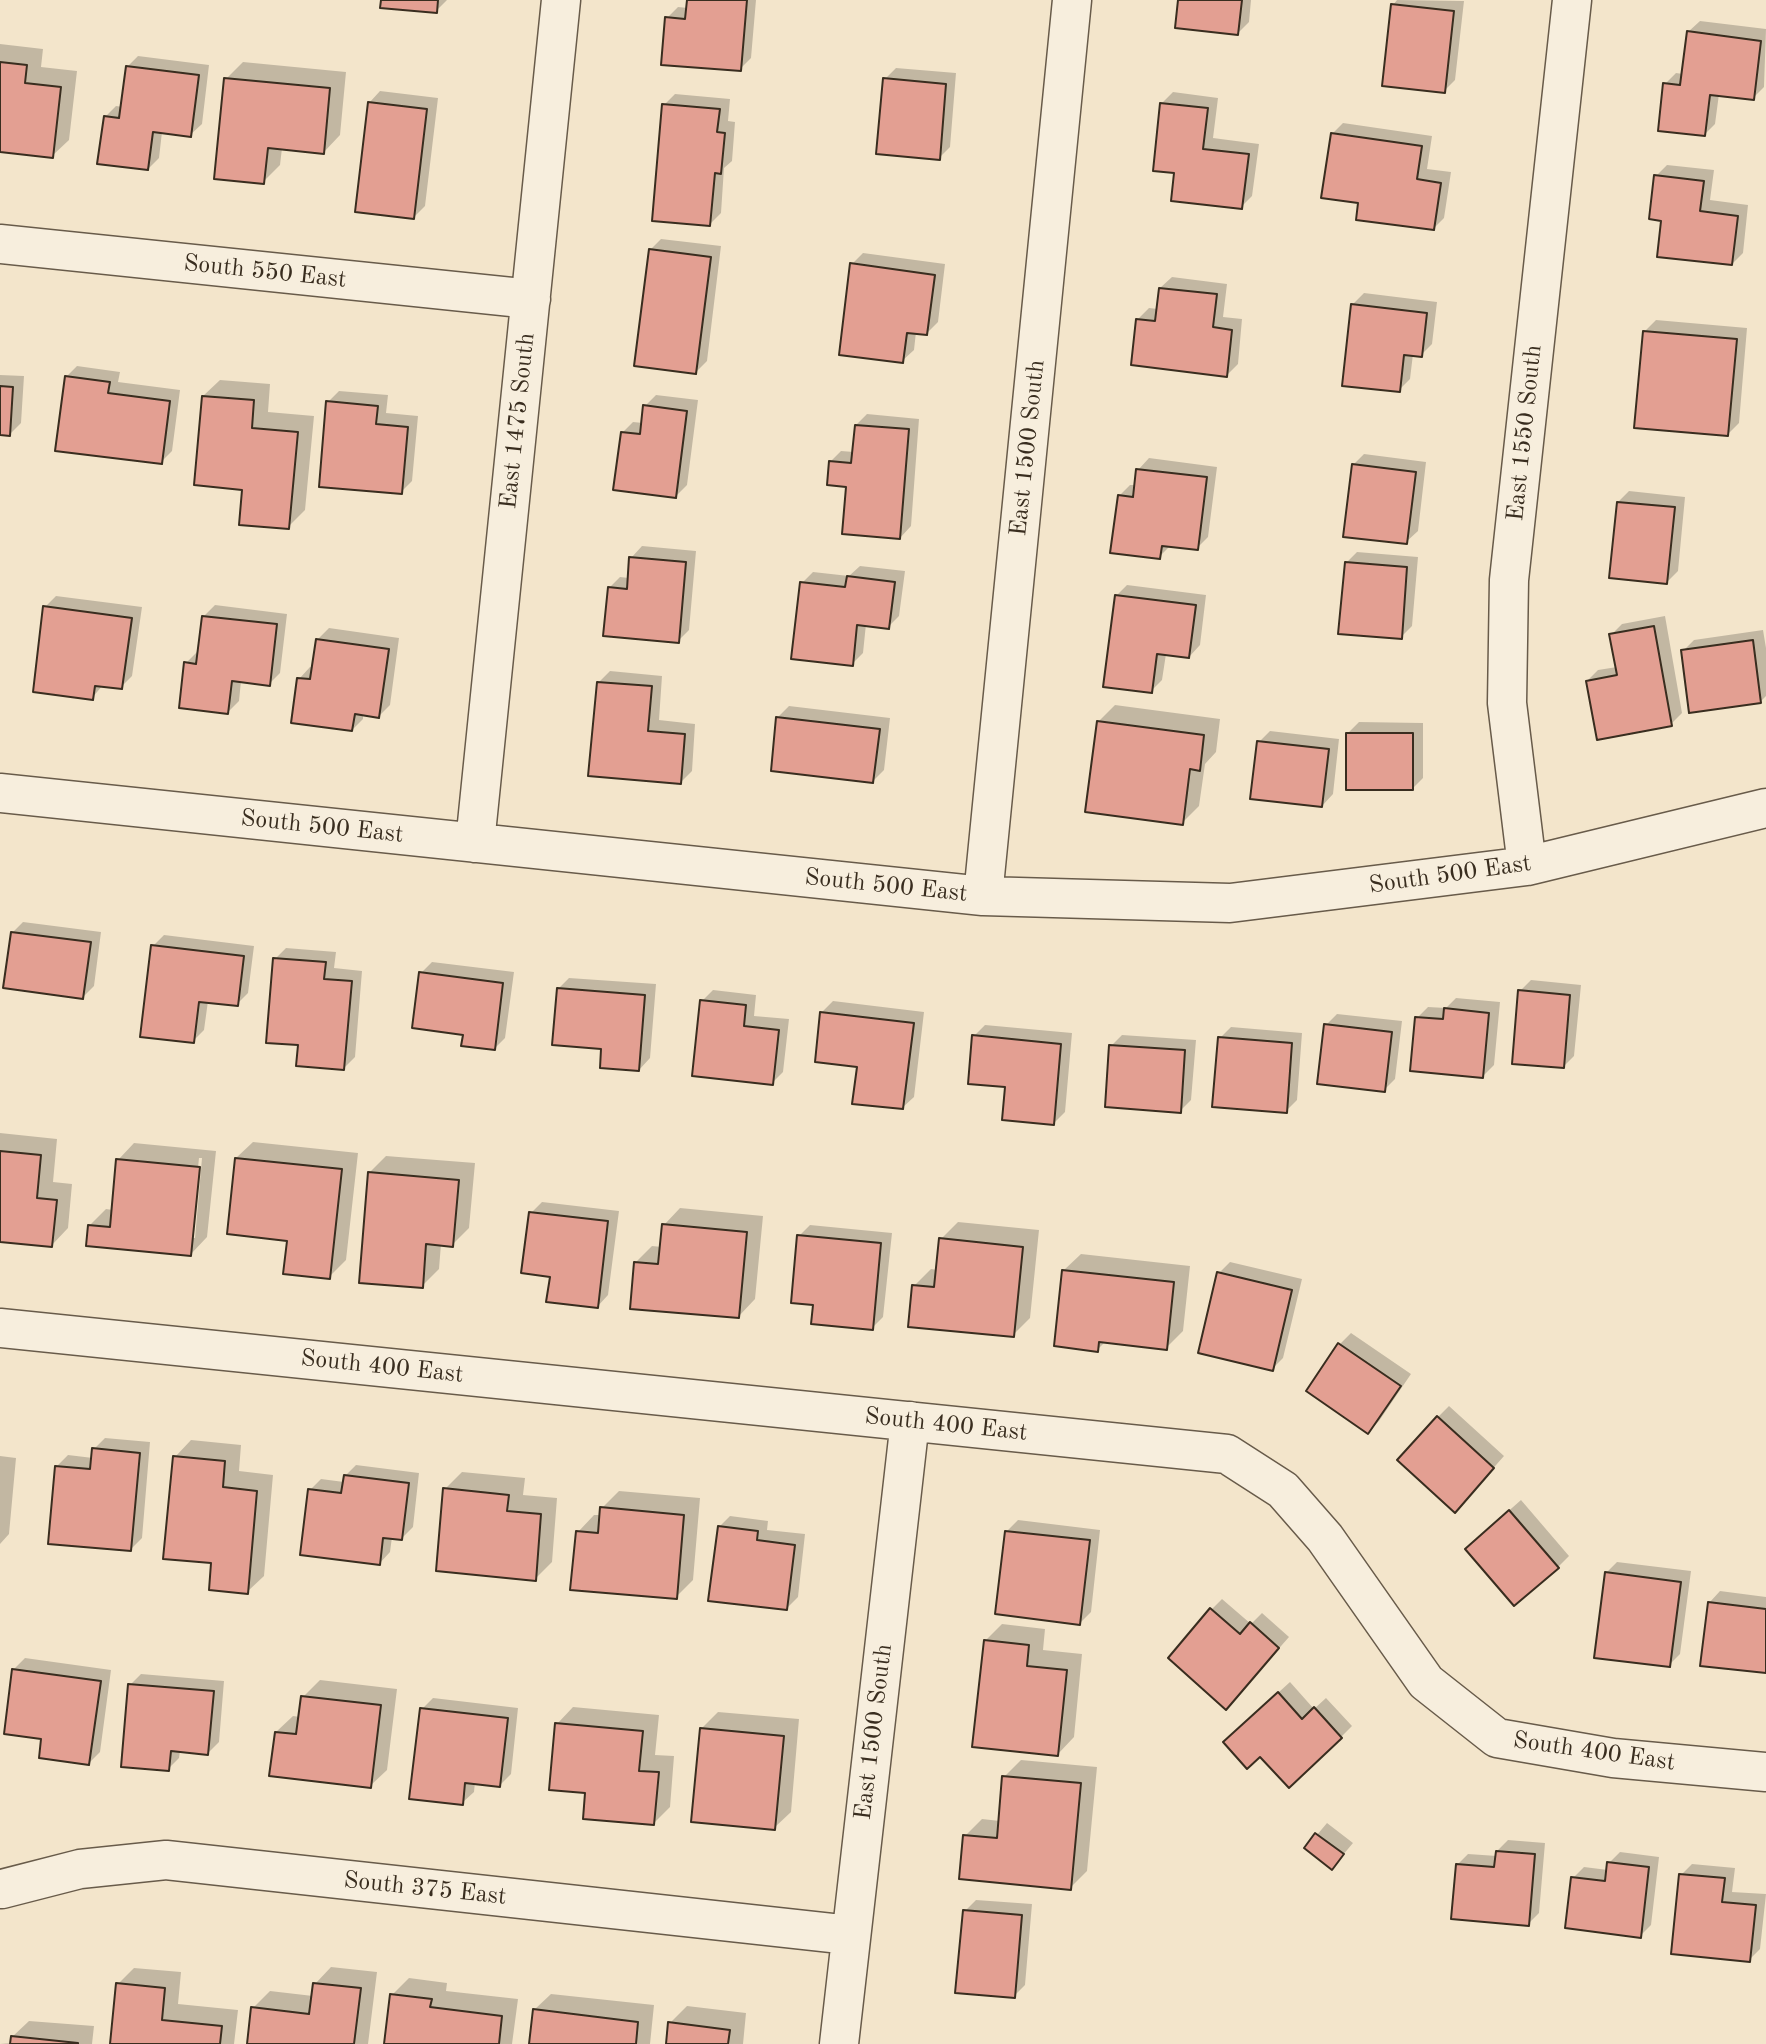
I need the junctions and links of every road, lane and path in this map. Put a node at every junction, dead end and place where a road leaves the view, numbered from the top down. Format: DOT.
graph roads {
  1 [pos="561,0"];
  2 [pos="1072,0"];
  3 [pos="1572,0"];
  4 [pos="0,244"];
  5 [pos="531,299"];
  6 [pos="0,793"];
  7 [pos="1766,808"];
  8 [pos="475,843"];
  9 [pos="1527,866"];
  10 [pos="983,896"];
  11 [pos="0,1328"];
  12 [pos="910,1421"];
  13 [pos="1766,1772"];
  14 [pos="2,1889"];
  15 [pos="850,1936"];
  16 [pos="839,2044"];
  1 -- 5 [label="street, East 1475 South"];
  2 -- 10 [label="street, East 1500 South"];
  3 -- 9 [label="street, East 1550 South"];
  4 -- 5 [label="street, South 550 East"];
  5 -- 8 [label="street, East 1475 South"];
  6 -- 8 [label="street, South 500 East"];
  7 -- 9 [label="street, South 500 East"];
  8 -- 10 [label="street, South 500 East"];
  9 -- 10 [label="street, South 500 East"];
  11 -- 12 [label="street, South 400 East"];
  12 -- 13 [label="street, South 400 East"];
  12 -- 15 [label="street, East 1500 South"];
  14 -- 15 [label="street, South 375 East"];
  15 -- 16 [label="street, East 1500 South"];
}
